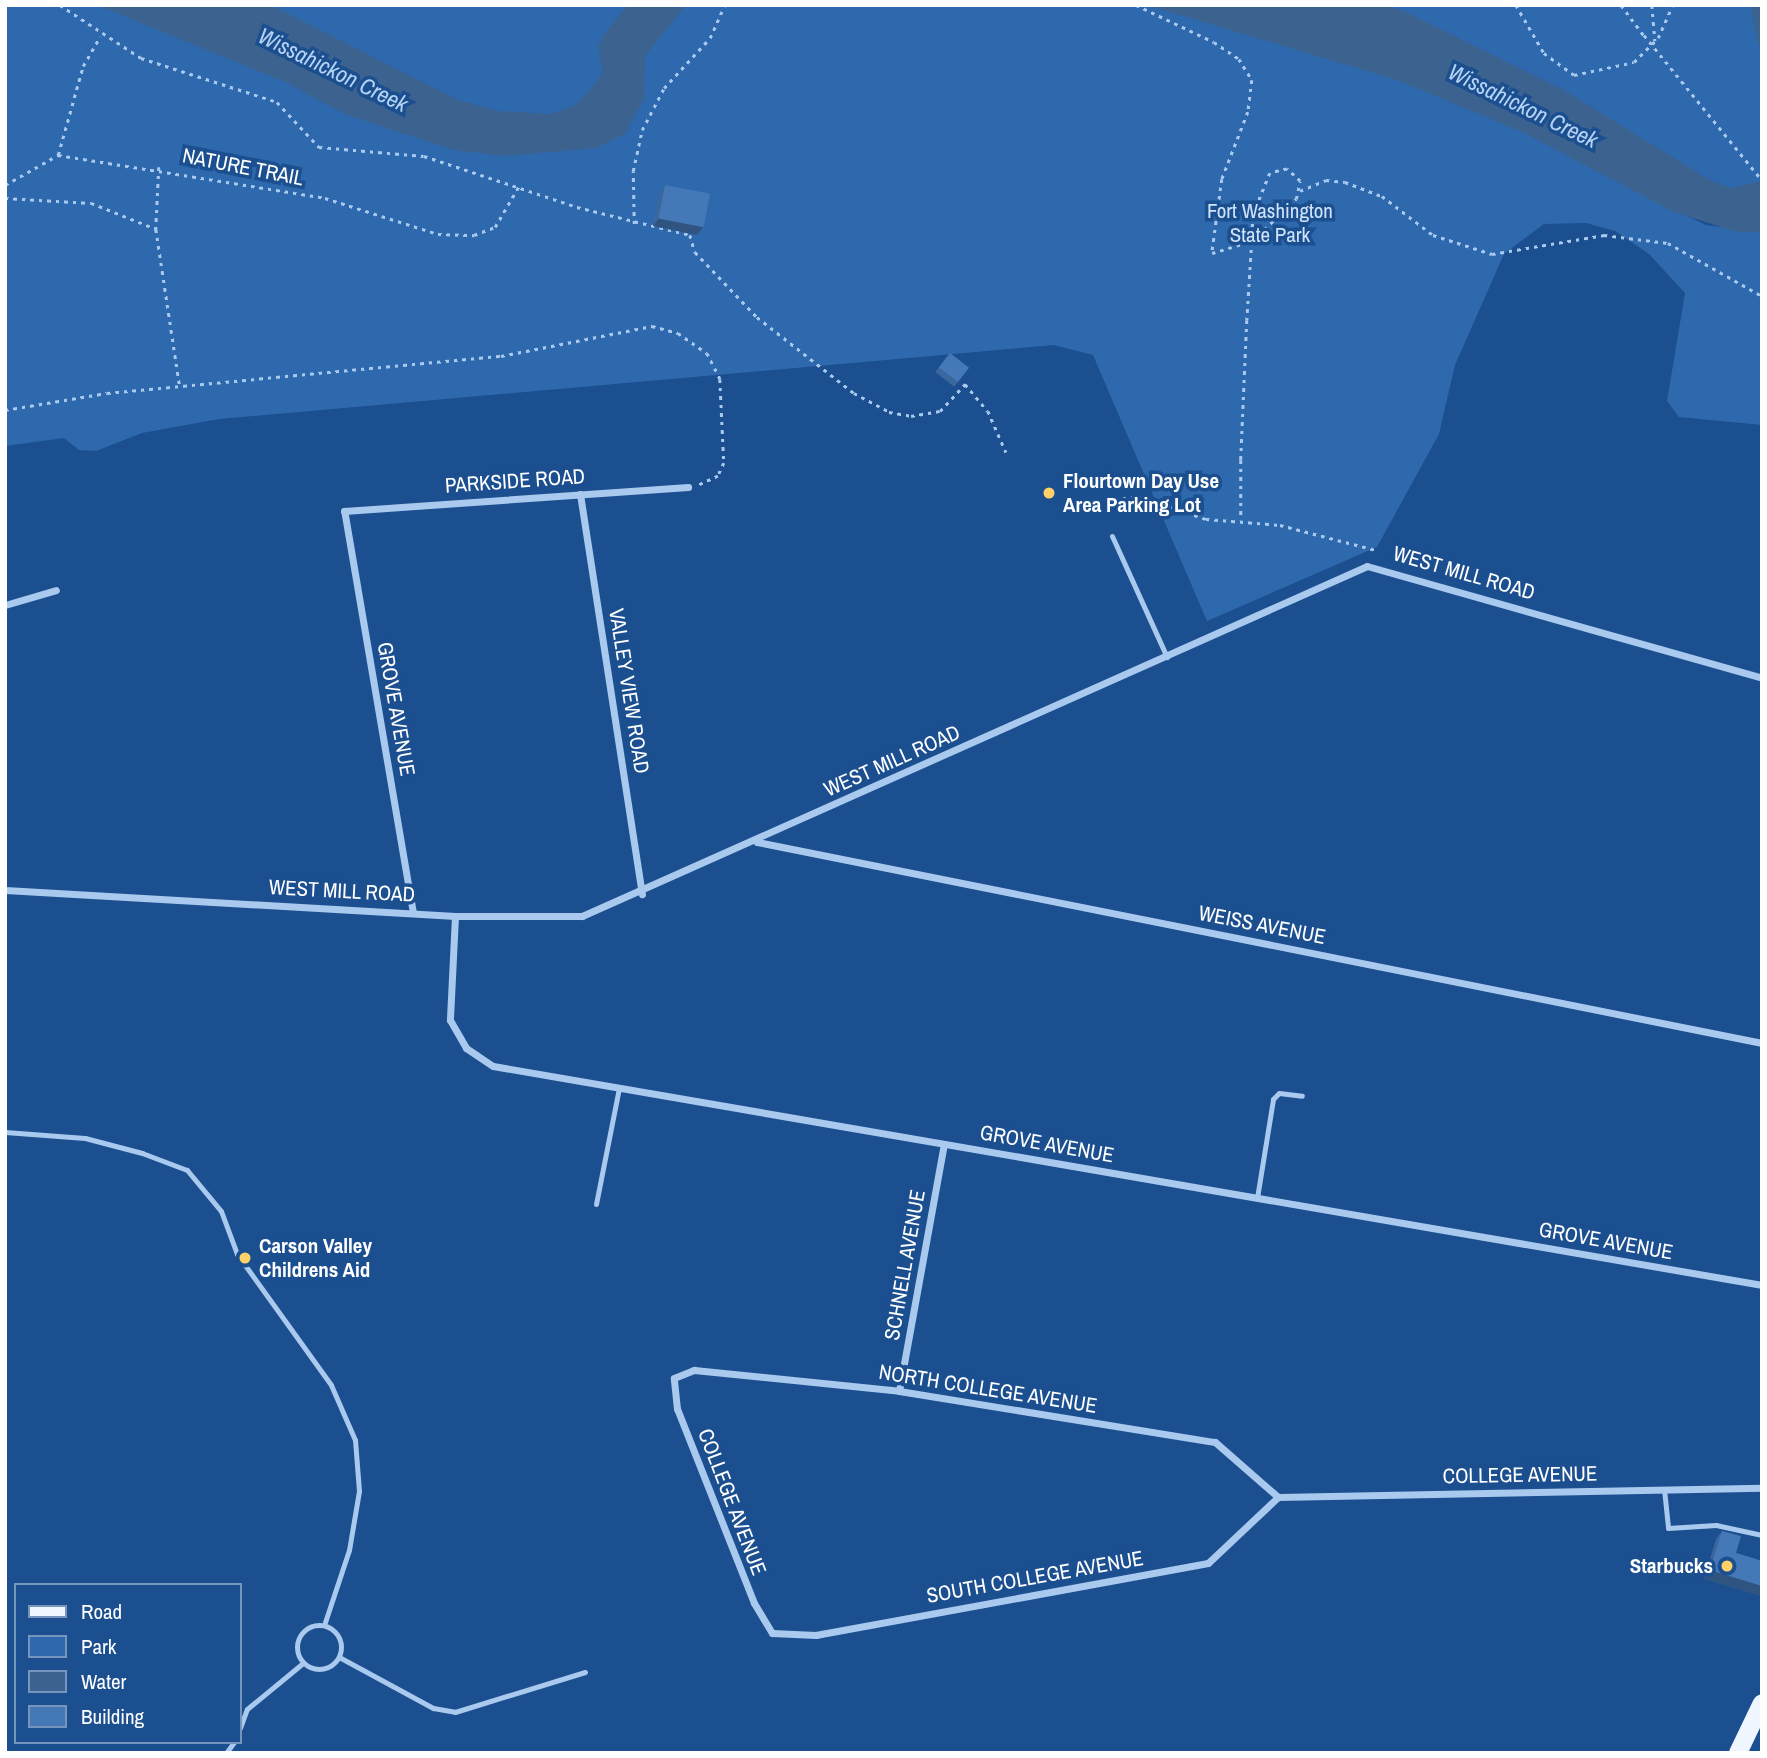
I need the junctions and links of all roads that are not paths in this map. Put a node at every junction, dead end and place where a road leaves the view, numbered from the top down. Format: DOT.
graph roads {
  1 [pos="688,487"];
  2 [pos="580,494"];
  3 [pos="344,511"];
  4 [pos="1112,536"];
  5 [pos="56,590"];
  6 [pos="5,605"];
  7 [pos="1167,657"];
  8 [pos="1762,678"];
  9 [pos="755,842"];
  10 [pos="5,890"];
  11 [pos="642,894"];
  12 [pos="413,913"];
  13 [pos="456,916"];
  14 [pos="1762,1043"];
  15 [pos="619,1088"];
  16 [pos="1302,1096"];
  17 [pos="5,1132"];
  18 [pos="944,1144"];
  19 [pos="1257,1198"];
  20 [pos="596,1204"];
  21 [pos="1762,1285"];
  22 [pos="674,1378"];
  23 [pos="899,1391"];
  24 [pos="1762,1488"];
  25 [pos="1664,1489"];
  26 [pos="1278,1497"];
  27 [pos="1762,1535"];
  28 [pos="324,1625"];
  29 [pos="772,1633"];
  30 [pos="339,1657"];
  31 [pos="303,1663"];
  32 [pos="584,1672"];
  33 [pos="1762,1703"];
  34 [pos="242,1723"];
  35 [pos="1741,1752"];
  1 -- 2 [label="street, PARKSIDE ROAD"];
  2 -- 3 [label="street, PARKSIDE ROAD"];
  2 -- 11 [label="street, VALLEY VIEW ROAD"];
  3 -- 12 [label="street, GROVE AVENUE"];
  4 -- 7 [label="lane"];
  5 -- 6 [label="street"];
  7 -- 8 [label="street, WEST MILL ROAD"];
  7 -- 9 [label="street, WEST MILL ROAD"];
  9 -- 11 [label="street, WEST MILL ROAD"];
  9 -- 14 [label="street, WEISS AVENUE"];
  10 -- 12 [label="street, WEST MILL ROAD"];
  11 -- 13 [label="street, WEST MILL ROAD"];
  12 -- 13 [label="street, WEST MILL ROAD"];
  13 -- 15 [label="street, GROVE AVENUE"];
  15 -- 18 [label="street, GROVE AVENUE"];
  15 -- 20 [label="lane"];
  16 -- 19 [label="lane"];
  17 -- 28 [label="lane"];
  18 -- 19 [label="street, GROVE AVENUE"];
  18 -- 23 [label="street, SCHNELL AVENUE"];
  19 -- 21 [label="street, GROVE AVENUE"];
  22 -- 23 [label="street, NORTH COLLEGE AVENUE"];
  22 -- 29 [label="street, COLLEGE AVENUE"];
  23 -- 26 [label="street, NORTH COLLEGE AVENUE"];
  24 -- 25 [label="street, COLLEGE AVENUE"];
  25 -- 26 [label="street, COLLEGE AVENUE"];
  25 -- 27 [label="lane"];
  26 -- 29 [label="street, SOUTH COLLEGE AVENUE"];
  28 -- 30 [label="lane"];
  28 -- 31 [label="lane"];
  30 -- 31 [label="lane"];
  30 -- 32 [label="lane"];
  31 -- 34 [label="lane"];
  33 -- 35 [label="main road"];
}
